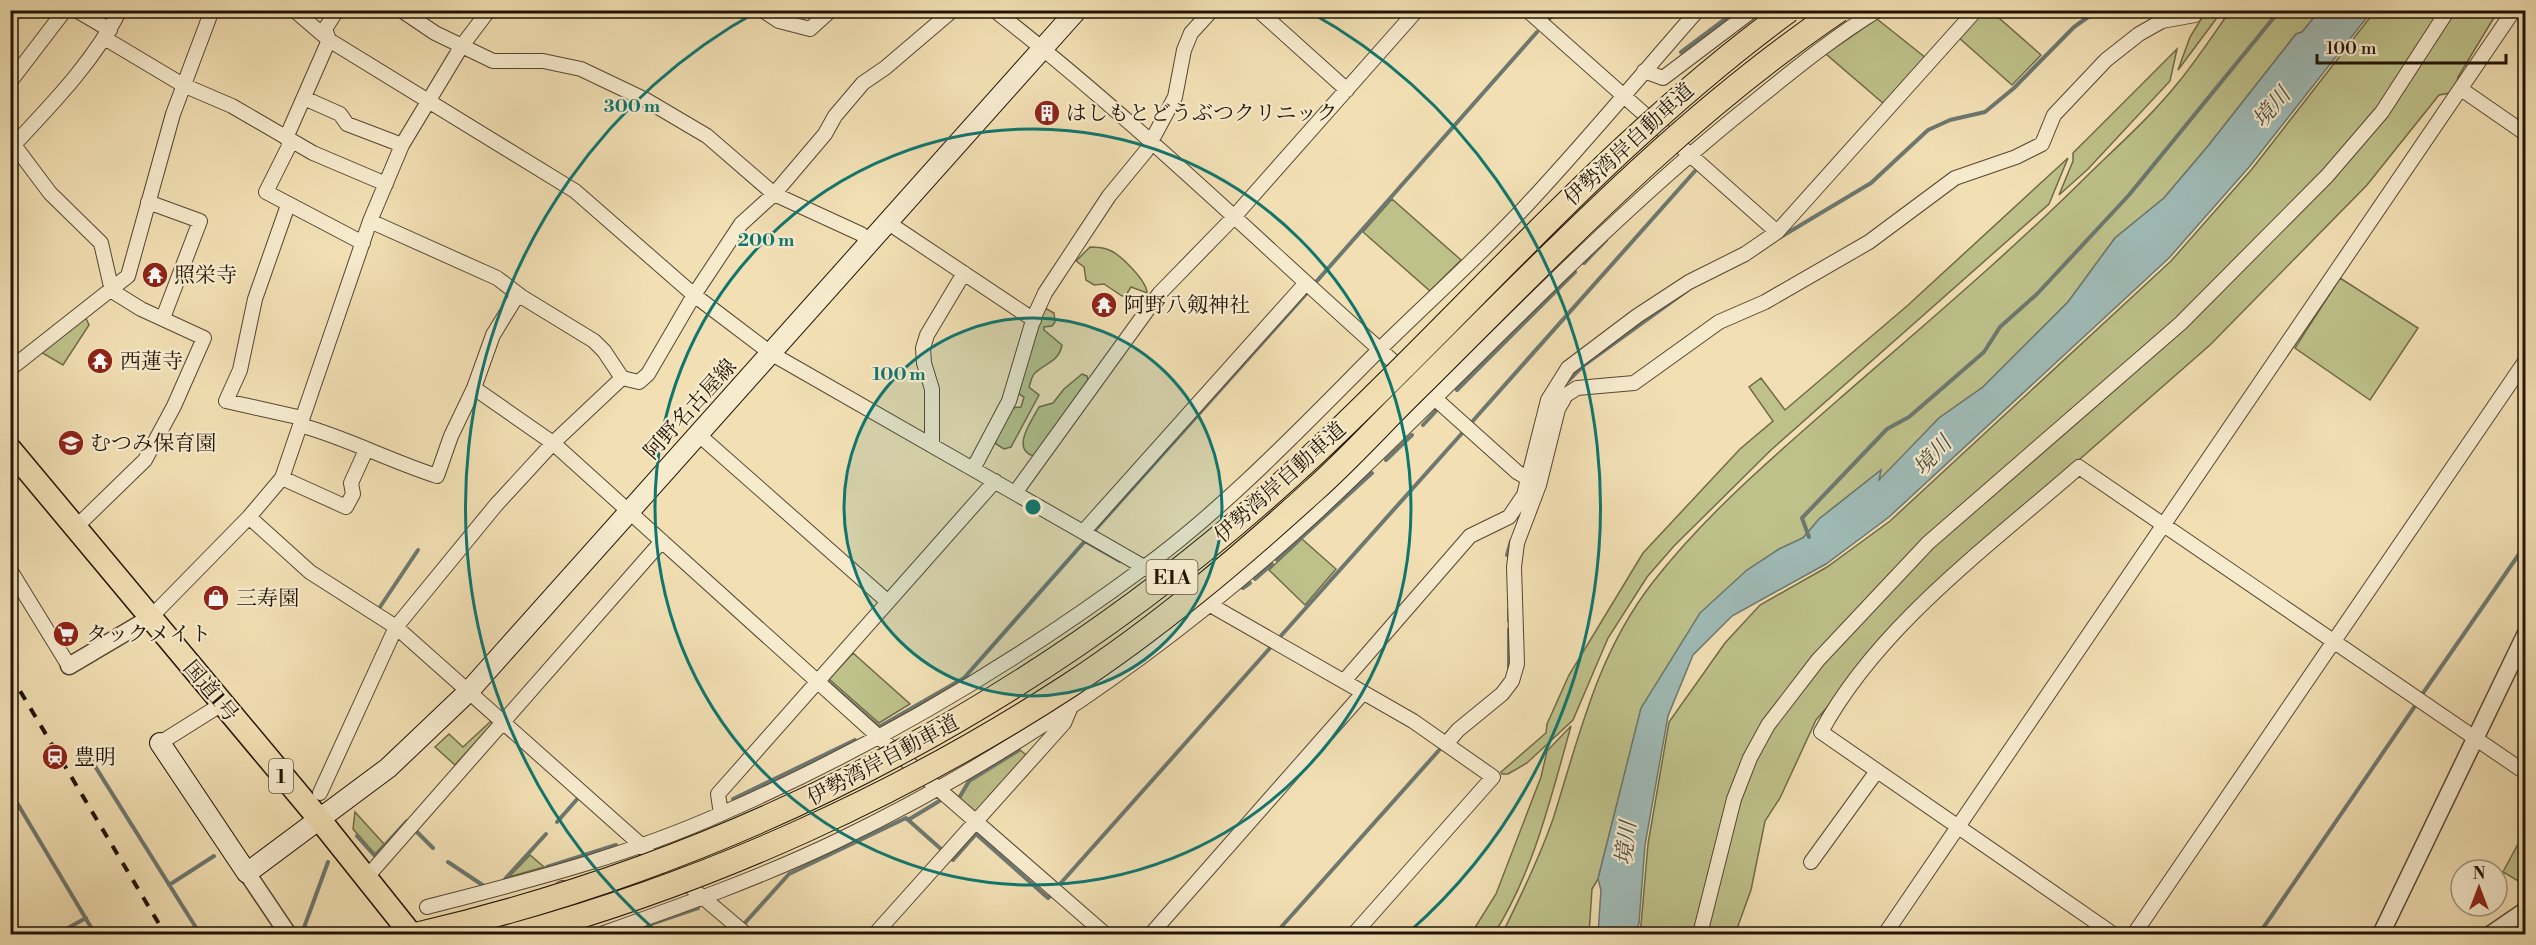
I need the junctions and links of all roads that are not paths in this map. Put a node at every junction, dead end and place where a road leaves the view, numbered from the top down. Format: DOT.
graph roads {
  1 [pos="65,10"];
  2 [pos="76,10"];
  3 [pos="120,10"];
  4 [pos="212,10"];
  5 [pos="294,10"];
  6 [pos="337,10"];
  7 [pos="401,10"];
  8 [pos="489,10"];
  9 [pos="762,10"];
  10 [pos="831,10"];
  11 [pos="953,10"];
  12 [pos="994,10"];
  13 [pos="1077,10"];
  14 [pos="1212,10"];
  15 [pos="1258,10"];
  16 [pos="1417,10"];
  17 [pos="1527,10"];
  18 [pos="1698,10"];
  19 [pos="1753,10"];
  20 [pos="1789,10"];
  21 [pos="1839,10"];
  22 [pos="1878,10"];
  23 [pos="1976,10"];
  24 [pos="2198,10"];
  25 [pos="2448,10"];
  26 [pos="2514,10"];
  27 [pos="938,16"];
  28 [pos="1274,16"];
  29 [pos="108,34"];
  30 [pos="329,40"];
  31 [pos="461,47"];
  32 [pos="1043,49"];
  33 [pos="1644,71"];
  34 [pos="10,82"];
  35 [pos="183,85"];
  36 [pos="2461,89"];
  37 [pos="1347,90"];
  38 [pos="1624,96"];
  39 [pos="304,99"];
  40 [pos="427,101"];
  41 [pos="2526,134"];
  42 [pos="289,140"];
  43 [pos="1151,141"];
  44 [pos="402,146"];
  45 [pos="12,147"];
  46 [pos="1689,154"];
  47 [pos="386,184"];
  48 [pos="774,194"];
  49 [pos="148,202"];
  50 [pos="288,204"];
  51 [pos="1233,218"];
  52 [pos="370,221"];
  53 [pos="887,222"];
  54 [pos="1777,232"];
  55 [pos="869,242"];
  56 [pos="363,243"];
  57 [pos="964,273"];
  58 [pos="1305,284"];
  59 [pos="111,291"];
  60 [pos="518,294"];
  61 [pos="694,295"];
  62 [pos="163,318"];
  63 [pos="1034,320"];
  64 [pos="1380,350"];
  65 [pos="772,354"];
  66 [pos="2526,360"];
  67 [pos="10,369"];
  68 [pos="622,378"];
  69 [pos="474,388"];
  70 [pos="1435,399"];
  71 [pos="301,422"];
  72 [pos="699,435"];
  73 [pos="553,442"];
  74 [pos="932,445"];
  75 [pos="10,449"];
  76 [pos="366,450"];
  77 [pos="973,469"];
  78 [pos="282,478"];
  79 [pos="994,481"];
  80 [pos="1534,482"];
  81 [pos="1015,493"];
  82 [pos="630,513"];
  83 [pos="249,517"];
  84 [pos="2164,526"];
  85 [pos="75,528"];
  86 [pos="1083,532"];
  87 [pos="662,541"];
  88 [pos="1144,568"];
  89 [pos="10,570"];
  90 [pos="887,601"];
  91 [pos="1212,605"];
  92 [pos="150,618"];
  93 [pos="396,627"];
  94 [pos="2334,642"];
  95 [pos="2523,642"];
  96 [pos="69,666"];
  97 [pos="818,681"];
  98 [pos="1344,681"];
  99 [pos="469,691"];
  100 [pos="1363,693"];
  101 [pos="222,704"];
  102 [pos="1070,709"];
  103 [pos="504,722"];
  104 [pos="880,738"];
  105 [pos="2474,740"];
  106 [pos="1447,743"];
  107 [pos="160,744"];
  108 [pos="1877,771"];
  109 [pos="2526,773"];
  110 [pos="940,788"];
  111 [pos="320,793"];
  112 [pos="721,814"];
  113 [pos="320,820"];
  114 [pos="977,822"];
  115 [pos="1958,829"];
  116 [pos="641,845"];
  117 [pos="1811,862"];
  118 [pos="247,873"];
  119 [pos="557,873"];
  120 [pos="366,878"];
  121 [pos="705,897"];
  122 [pos="427,907"];
  123 [pos="2526,910"];
  124 [pos="284,932"];
  125 [pos="411,934"];
  126 [pos="420,934"];
  127 [pos="519,934"];
  128 [pos="576,934"];
  129 [pos="601,934"];
  130 [pos="746,934"];
  131 [pos="875,934"];
  132 [pos="1105,934"];
  133 [pos="1152,934"];
  134 [pos="1354,934"];
  135 [pos="1700,934"];
  136 [pos="1885,934"];
  137 [pos="2113,934"];
  138 [pos="2134,934"];
  139 [pos="2381,934"];
  140 [pos="2491,934"];
  1 -- 34 [label="street"];
  2 -- 29 [label="street"];
  3 -- 29 [label="street"];
  4 -- 35 [label="street"];
  5 -- 30 [label="street"];
  6 -- 30 [label="street"];
  7 -- 31 [label="street"];
  8 -- 31 [label="street"];
  9 -- 10 [label="street"];
  11 -- 27 [label="street"];
  12 -- 32 [label="street"];
  13 -- 32 [label="main road, 阿野名古屋線"];
  14 -- 43 [label="street"];
  15 -- 28 [label="street"];
  16 -- 37 [label="street"];
  17 -- 38 [label="street"];
  18 -- 33 [label="street"];
  19 -- 33 [label="street"];
  20 -- 126 [label="highway, 伊勢湾岸自動車道 / E1A, bridge"];
  21 -- 127 [label="highway, 伊勢湾岸自動車道 / E1A, bridge"];
  22 -- 46 [label="street"];
  23 -- 54 [label="street"];
  24 -- 80 [label="street"];
  25 -- 135 [label="street"];
  26 -- 36 [label="street"];
  27 -- 48 [label="street"];
  28 -- 37 [label="street"];
  29 -- 35 [label="street"];
  29 -- 45 [label="street"];
  30 -- 39 [label="street"];
  30 -- 40 [label="street"];
  31 -- 40 [label="street"];
  31 -- 48 [label="street"];
  32 -- 43 [label="street"];
  32 -- 53 [label="main road, 阿野名古屋線"];
  33 -- 38 [label="street"];
  35 -- 42 [label="street"];
  35 -- 49 [label="street"];
  36 -- 41 [label="street"];
  36 -- 84 [label="street"];
  37 -- 51 [label="street"];
  38 -- 46 [label="street"];
  38 -- 64 [label="street"];
  39 -- 42 [label="street"];
  39 -- 44 [label="street"];
  40 -- 44 [label="street"];
  40 -- 61 [label="street"];
  42 -- 47 [label="street"];
  42 -- 50 [label="street"];
  43 -- 51 [label="street"];
  43 -- 63 [label="street"];
  44 -- 47 [label="street"];
  45 -- 59 [label="street"];
  46 -- 54 [label="street"];
  46 -- 70 [label="street"];
  47 -- 52 [label="street"];
  48 -- 55 [label="street"];
  48 -- 61 [label="street"];
  49 -- 59 [label="street"];
  49 -- 62 [label="street"];
  50 -- 56 [label="street"];
  50 -- 71 [label="street"];
  51 -- 58 [label="street"];
  51 -- 81 [label="street"];
  52 -- 56 [label="street"];
  52 -- 60 [label="street"];
  53 -- 55 [label="main road, 阿野名古屋線"];
  53 -- 57 [label="street"];
  54 -- 80 [label="street"];
  55 -- 65 [label="main road, 阿野名古屋線"];
  56 -- 71 [label="street"];
  57 -- 63 [label="street"];
  57 -- 74 [label="street"];
  58 -- 64 [label="street"];
  58 -- 86 [label="street"];
  59 -- 62 [label="street"];
  59 -- 67 [label="street"];
  60 -- 68 [label="street"];
  60 -- 69 [label="street"];
  61 -- 65 [label="street"];
  61 -- 68 [label="street"];
  62 -- 85 [label="street"];
  63 -- 77 [label="street"];
  64 -- 70 [label="street"];
  64 -- 88 [label="street"];
  65 -- 72 [label="main road, 阿野名古屋線"];
  65 -- 74 [label="street"];
  66 -- 94 [label="street"];
  68 -- 73 [label="street"];
  69 -- 73 [label="street"];
  69 -- 76 [label="street"];
  70 -- 80 [label="street"];
  70 -- 91 [label="street"];
  71 -- 76 [label="street"];
  71 -- 78 [label="street"];
  72 -- 82 [label="main road, 阿野名古屋線"];
  72 -- 90 [label="street"];
  73 -- 82 [label="street"];
  73 -- 93 [label="street"];
  74 -- 77 [label="street"];
  75 -- 85 [label="highway, 国道1号 / 1"];
  76 -- 78 [label="street"];
  77 -- 79 [label="street"];
  78 -- 83 [label="street"];
  79 -- 81 [label="street"];
  79 -- 90 [label="street"];
  80 -- 98 [label="street"];
  80 -- 106 [label="street"];
  81 -- 86 [label="street"];
  82 -- 87 [label="street"];
  82 -- 99 [label="main road, 阿野名古屋線"];
  83 -- 92 [label="street"];
  83 -- 93 [label="street"];
  84 -- 94 [label="street"];
  84 -- 108 [label="street"];
  84 -- 115 [label="street"];
  85 -- 92 [label="highway, 国道1号 / 1"];
  86 -- 88 [label="street"];
  87 -- 97 [label="street"];
  87 -- 103 [label="street"];
  88 -- 91 [label="street"];
  88 -- 104 [label="street"];
  89 -- 96 [label="street"];
  90 -- 97 [label="street"];
  91 -- 98 [label="street"];
  91 -- 102 [label="street"];
  92 -- 96 [label="street"];
  92 -- 101 [label="highway, 国道1号 / 1"];
  93 -- 99 [label="street"];
  93 -- 111 [label="street"];
  94 -- 105 [label="street"];
  94 -- 138 [label="street"];
  95 -- 105 [label="street"];
  97 -- 104 [label="street"];
  97 -- 112 [label="street"];
  98 -- 100 [label="street"];
  99 -- 103 [label="street"];
  99 -- 113 [label="main road, 阿野名古屋線"];
  100 -- 106 [label="street"];
  100 -- 133 [label="street"];
  101 -- 107 [label="street"];
  101 -- 113 [label="highway, 国道1号 / 1"];
  102 -- 110 [label="street"];
  102 -- 114 [label="street"];
  103 -- 116 [label="street"];
  103 -- 120 [label="street"];
  104 -- 110 [label="street"];
  104 -- 112 [label="street"];
  105 -- 109 [label="street"];
  105 -- 139 [label="street"];
  106 -- 134 [label="street"];
  107 -- 118 [label="main road"];
  108 -- 115 [label="street"];
  108 -- 117 [label="street"];
  110 -- 114 [label="street"];
  110 -- 121 [label="street"];
  112 -- 116 [label="street"];
  113 -- 118 [label="main road, 阿野名古屋線"];
  113 -- 120 [label="highway, 国道1号 / 1"];
  114 -- 131 [label="street"];
  114 -- 132 [label="street"];
  115 -- 136 [label="street"];
  115 -- 137 [label="street"];
  116 -- 119 [label="street"];
  116 -- 121 [label="street"];
  118 -- 124 [label="street"];
  119 -- 122 [label="street"];
  119 -- 128 [label="street"];
  120 -- 125 [label="highway, 国道1号 / 1"];
  121 -- 129 [label="street"];
  121 -- 130 [label="street"];
  123 -- 140 [label="street"];
}
